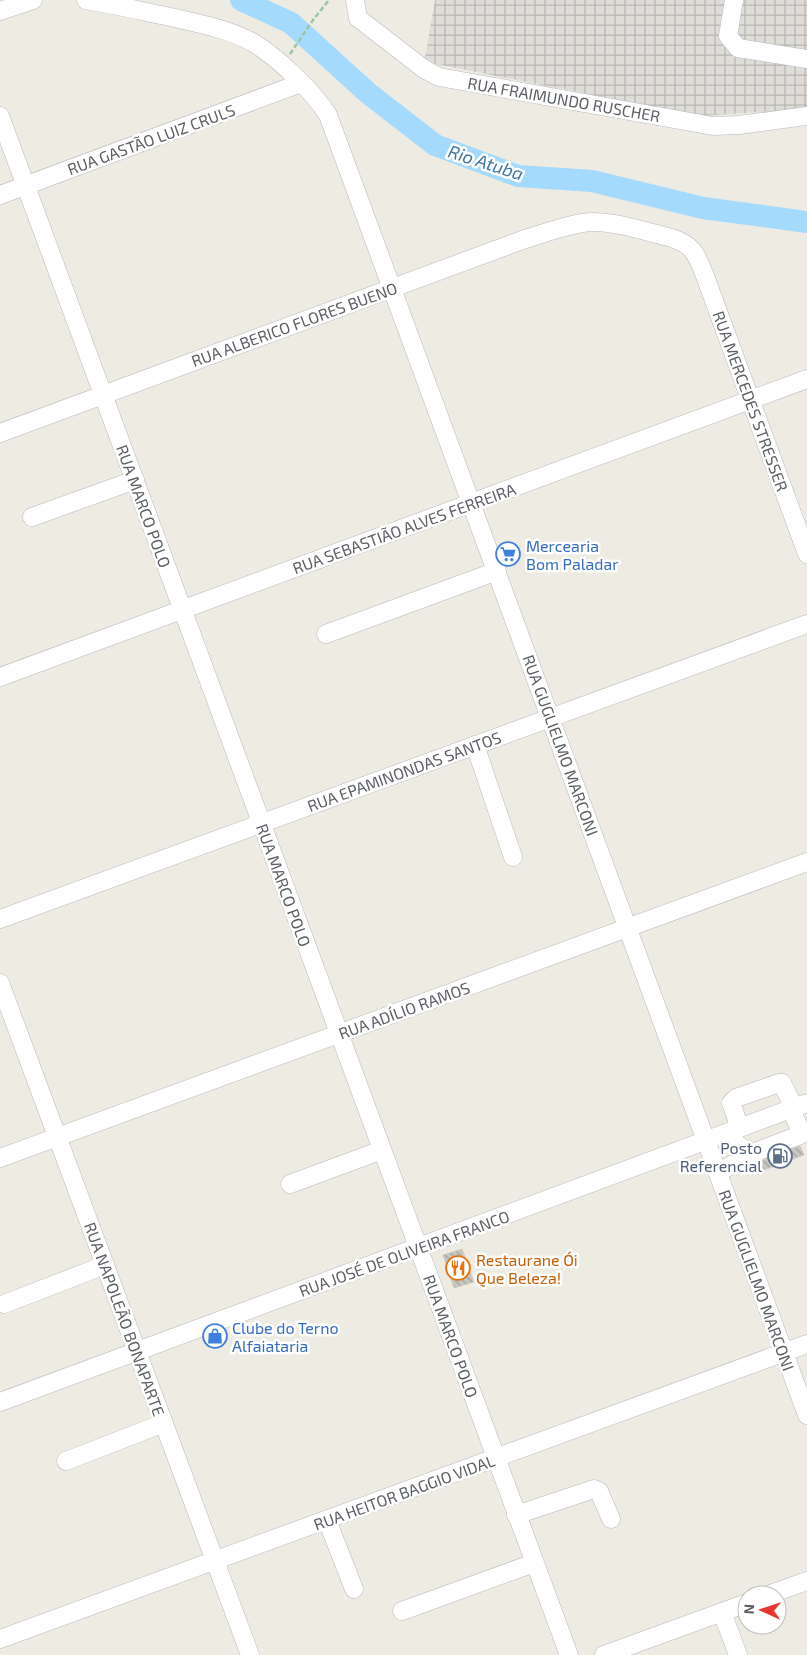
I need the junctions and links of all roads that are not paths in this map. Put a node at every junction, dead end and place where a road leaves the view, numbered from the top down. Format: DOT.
graph roads {
  1 [pos="33,0"];
  2 [pos="86,0"];
  3 [pos="355,0"];
  4 [pos="734,0"];
  5 [pos="0,11"];
  6 [pos="807,59"];
  7 [pos="302,83"];
  8 [pos="0,116"];
  9 [pos="807,116"];
  10 [pos="26,186"];
  11 [pos="0,195"];
  12 [pos="692,249"];
  13 [pos="393,288"];
  14 [pos="807,379"];
  15 [pos="103,395"];
  16 [pos="751,400"];
  17 [pos="0,433"];
  18 [pos="135,480"];
  19 [pos="472,503"];
  20 [pos="32,517"];
  21 [pos="807,554"];
  22 [pos="497,571"];
  23 [pos="182,609"];
  24 [pos="807,624"];
  25 [pos="326,634"];
  26 [pos="0,677"];
  27 [pos="551,718"];
  28 [pos="475,745"];
  29 [pos="261,823"];
  30 [pos="513,857"];
  31 [pos="807,862"];
  32 [pos="0,919"];
  33 [pos="628,928"];
  34 [pos="0,983"];
  35 [pos="339,1034"];
  36 [pos="797,1107"];
  37 [pos="732,1131"];
  38 [pos="57,1137"];
  39 [pos="706,1141"];
  40 [pos="382,1150"];
  41 [pos="750,1154"];
  42 [pos="0,1158"];
  43 [pos="718,1173"];
  44 [pos="290,1184"];
  45 [pos="418,1247"];
  46 [pos="105,1265"];
  47 [pos="4,1304"];
  48 [pos="807,1344"];
  49 [pos="137,1351"];
  50 [pos="784,1352"];
  51 [pos="0,1402"];
  52 [pos="807,1416"];
  53 [pos="164,1423"];
  54 [pos="496,1458"];
  55 [pos="66,1461"];
  56 [pos="516,1515"];
  57 [pos="610,1519"];
  58 [pos="327,1520"];
  59 [pos="215,1561"];
  60 [pos="534,1563"];
  61 [pos="807,1581"];
  62 [pos="787,1588"];
  63 [pos="354,1590"];
  64 [pos="737,1607"];
  65 [pos="402,1611"];
  66 [pos="722,1612"];
  67 [pos="0,1640"];
  68 [pos="250,1655"];
  69 [pos="568,1655"];
  70 [pos="604,1655"];
  71 [pos="738,1655"];
  1 -- 5 [label="street"];
  2 -- 7 [label="street, RUA GUGLIELMO MARCONI"];
  3 -- 9 [label="street, RUA FRAIMUNDO RUSCHER"];
  4 -- 6 [label="street"];
  7 -- 10 [label="street, RUA GASTÃO LUIZ CRULS"];
  7 -- 13 [label="street, RUA GUGLIELMO MARCONI"];
  8 -- 10 [label="street, RUA MARCO POLO"];
  10 -- 11 [label="street, RUA GASTÃO LUIZ CRULS"];
  10 -- 15 [label="street, RUA MARCO POLO"];
  12 -- 13 [label="street, RUA ALBERICO FLORES BUENO"];
  12 -- 16 [label="street, RUA MERCEDES STRESSER"];
  13 -- 15 [label="street, RUA ALBERICO FLORES BUENO"];
  13 -- 19 [label="street, RUA GUGLIELMO MARCONI"];
  14 -- 16 [label="street, RUA SEBASTIÃO ALVES FERREIRA"];
  15 -- 17 [label="street, RUA ALBERICO FLORES BUENO"];
  15 -- 18 [label="street, RUA MARCO POLO"];
  16 -- 19 [label="street, RUA SEBASTIÃO ALVES FERREIRA"];
  16 -- 21 [label="street, RUA MERCEDES STRESSER"];
  18 -- 20 [label="street"];
  18 -- 23 [label="street, RUA MARCO POLO"];
  19 -- 22 [label="street, RUA GUGLIELMO MARCONI"];
  19 -- 23 [label="street, RUA SEBASTIÃO ALVES FERREIRA"];
  22 -- 25 [label="street"];
  22 -- 27 [label="street, RUA GUGLIELMO MARCONI"];
  23 -- 26 [label="street, RUA SEBASTIÃO ALVES FERREIRA"];
  23 -- 29 [label="street, RUA MARCO POLO"];
  24 -- 27 [label="street, RUA EPAMINONDAS SANTOS"];
  27 -- 28 [label="street, RUA EPAMINONDAS SANTOS"];
  27 -- 33 [label="street, RUA GUGLIELMO MARCONI"];
  28 -- 29 [label="street, RUA EPAMINONDAS SANTOS"];
  28 -- 30 [label="street"];
  29 -- 32 [label="street, RUA EPAMINONDAS SANTOS"];
  29 -- 35 [label="street, RUA MARCO POLO"];
  31 -- 33 [label="street, RUA ADÍLIO RAMOS"];
  33 -- 35 [label="street, RUA ADÍLIO RAMOS"];
  33 -- 39 [label="street, RUA GUGLIELMO MARCONI"];
  34 -- 38 [label="street, RUA NAPOLEÃO BONAPARTE"];
  35 -- 38 [label="street, RUA ADÍLIO RAMOS"];
  35 -- 40 [label="street, RUA MARCO POLO"];
  36 -- 37 [label="street, RUA JOSÉ DE OLIVEIRA FRANCO"];
  36 -- 37 [label="street"];
  36 -- 41 [label="street"];
  37 -- 39 [label="street, RUA JOSÉ DE OLIVEIRA FRANCO"];
  37 -- 41 [label="street"];
  38 -- 42 [label="street, RUA ADÍLIO RAMOS"];
  38 -- 46 [label="street, RUA NAPOLEÃO BONAPARTE"];
  39 -- 43 [label="street, RUA GUGLIELMO MARCONI"];
  39 -- 45 [label="street, RUA JOSÉ DE OLIVEIRA FRANCO"];
  40 -- 44 [label="street"];
  40 -- 45 [label="street, RUA MARCO POLO"];
  41 -- 43 [label="street"];
  43 -- 50 [label="street, RUA GUGLIELMO MARCONI"];
  45 -- 49 [label="street, RUA JOSÉ DE OLIVEIRA FRANCO"];
  45 -- 54 [label="street, RUA MARCO POLO"];
  46 -- 47 [label="street"];
  46 -- 49 [label="street, RUA NAPOLEÃO BONAPARTE"];
  48 -- 50 [label="street, RUA HEITOR BAGGIO VIDAL"];
  49 -- 51 [label="street, RUA JOSÉ DE OLIVEIRA FRANCO"];
  49 -- 53 [label="street, RUA NAPOLEÃO BONAPARTE"];
  50 -- 52 [label="street, RUA GUGLIELMO MARCONI"];
  50 -- 54 [label="street, RUA HEITOR BAGGIO VIDAL"];
  53 -- 55 [label="street"];
  53 -- 59 [label="street, RUA NAPOLEÃO BONAPARTE"];
  54 -- 56 [label="street, RUA MARCO POLO"];
  54 -- 58 [label="street, RUA HEITOR BAGGIO VIDAL"];
  56 -- 57 [label="street"];
  56 -- 60 [label="street, RUA MARCO POLO"];
  58 -- 59 [label="street, RUA HEITOR BAGGIO VIDAL"];
  58 -- 63 [label="street"];
  59 -- 67 [label="street, RUA HEITOR BAGGIO VIDAL"];
  59 -- 68 [label="street, RUA NAPOLEÃO BONAPARTE"];
  60 -- 65 [label="street"];
  60 -- 69 [label="street, RUA MARCO POLO"];
  61 -- 62 [label="street"];
  64 -- 66 [label="street"];
  66 -- 70 [label="street"];
  66 -- 71 [label="street"];
}
